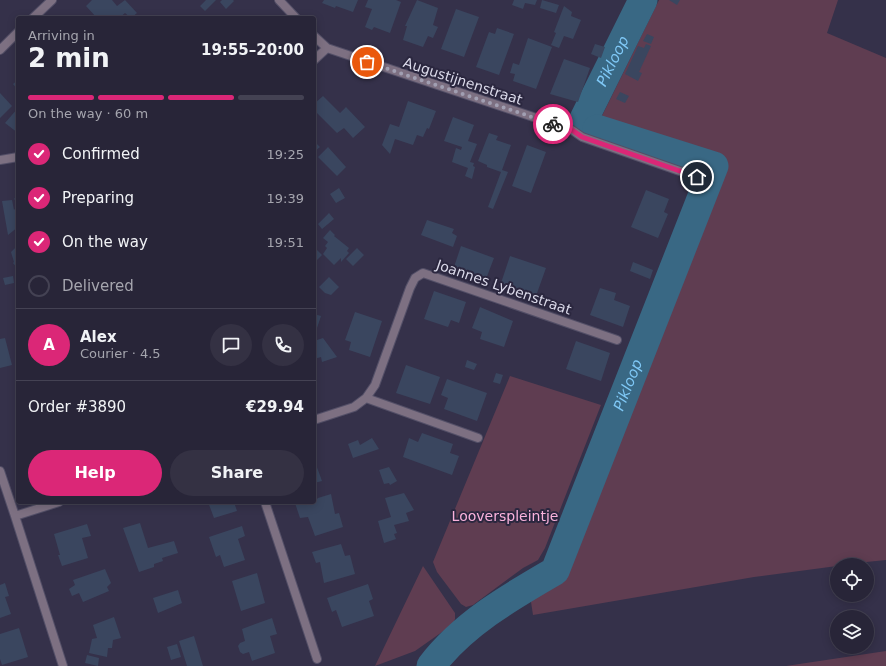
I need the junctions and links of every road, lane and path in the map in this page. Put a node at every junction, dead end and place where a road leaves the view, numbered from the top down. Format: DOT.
graph roads {
  1 [pos="52,0"];
  2 [pos="279,0"];
  3 [pos="35,16"];
  4 [pos="294,16"];
  5 [pos="16,34"];
  6 [pos="316,38"];
  7 [pos="326,48"];
  8 [pos="0,50"];
  9 [pos="316,58"];
  10 [pos="16,157"];
  11 [pos="0,160"];
  12 [pos="697,177"];
  13 [pos="617,340"];
  14 [pos="366,398"];
  15 [pos="316,419"];
  16 [pos="478,438"];
  17 [pos="0,470"];
  18 [pos="53,504"];
  19 [pos="266,504"];
  20 [pos="15,516"];
  21 [pos="317,659"];
  22 [pos="63,666"];
  1 -- 3 [label="street"];
  2 -- 4 [label="street"];
  5 -- 8 [label="street"];
  6 -- 7 [label="street, Augustijnenstraat"];
  7 -- 9 [label="street"];
  7 -- 12 [label="street, Augustijnenstraat"];
  10 -- 11 [label="street"];
  13 -- 14 [label="street, Joannes Lybenstraat"];
  14 -- 15 [label="street, Joannes Lybenstraat"];
  14 -- 16 [label="street"];
  17 -- 20 [label="street"];
  18 -- 20 [label="street"];
  19 -- 21 [label="street"];
  20 -- 22 [label="street"];
}
